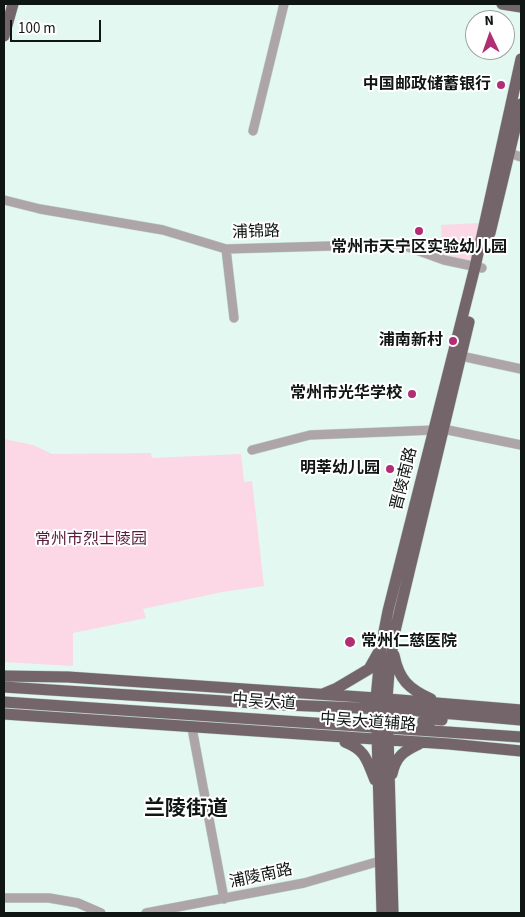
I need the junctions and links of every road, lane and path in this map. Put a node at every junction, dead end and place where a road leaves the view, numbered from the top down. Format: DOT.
graph roads {
  1 [pos="13,4"];
  2 [pos="284,4"];
  3 [pos="502,4"];
  4 [pos="521,7"];
  5 [pos="4,36"];
  6 [pos="521,59"];
  7 [pos="521,104"];
  8 [pos="253,131"];
  9 [pos="509,153"];
  10 [pos="521,157"];
  11 [pos="4,200"];
  12 [pos="226,249"];
  13 [pos="478,268"];
  14 [pos="234,318"];
  15 [pos="461,356"];
  16 [pos="521,369"];
  17 [pos="438,429"];
  18 [pos="521,445"];
  19 [pos="252,450"];
  20 [pos="387,649"];
  21 [pos="4,676"];
  22 [pos="68,677"];
  23 [pos="116,680"];
  24 [pos="4,687"];
  25 [pos="16,688"];
  26 [pos="321,694"];
  27 [pos="190,699"];
  28 [pos="4,702"];
  29 [pos="260,703"];
  30 [pos="440,703"];
  31 [pos="37,704"];
  32 [pos="382,704"];
  33 [pos="4,707"];
  34 [pos="100,708"];
  35 [pos="348,708"];
  36 [pos="521,710"];
  37 [pos="4,714"];
  38 [pos="521,715"];
  39 [pos="212,716"];
  40 [pos="502,718"];
  41 [pos="521,720"];
  42 [pos="298,721"];
  43 [pos="521,724"];
  44 [pos="166,726"];
  45 [pos="382,727"];
  46 [pos="192,728"];
  47 [pos="220,730"];
  48 [pos="415,730"];
  49 [pos="434,731"];
  50 [pos="521,737"];
  51 [pos="334,738"];
  52 [pos="376,740"];
  53 [pos="388,741"];
  54 [pos="421,743"];
  55 [pos="468,746"];
  56 [pos="521,751"];
  57 [pos="384,790"];
  58 [pos="380,861"];
  59 [pos="4,898"];
  60 [pos="224,899"];
  61 [pos="101,913"];
  62 [pos="146,913"];
  63 [pos="382,913"];
  64 [pos="393,913"];
  1 -- 5 [label="main road"];
  2 -- 8 [label="street"];
  3 -- 4 [label="main road"];
  6 -- 13 [label="main road, 晋陵南路"];
  7 -- 9 [label="main road, 晋陵南路"];
  9 -- 10 [label="street"];
  9 -- 13 [label="main road, 晋陵南路"];
  11 -- 12 [label="street, 浦锦路"];
  12 -- 13 [label="street, 浦锦路"];
  12 -- 14 [label="street"];
  13 -- 15 [label="main road, 晋陵南路"];
  13 -- 17 [label="main road, 晋陵南路"];
  15 -- 16 [label="street"];
  15 -- 17 [label="main road, 晋陵南路"];
  17 -- 18 [label="street"];
  17 -- 19 [label="street"];
  17 -- 20 [label="main road, 晋陵南路"];
  20 -- 26 [label="main road"];
  20 -- 30 [label="main road"];
  20 -- 32 [label="main road, 晋陵南路"];
  21 -- 22 [label="main road, 中吴大道辅路"];
  22 -- 23 [label="main road, 中吴大道辅路"];
  22 -- 25 [label="main road"];
  23 -- 26 [label="main road, 中吴大道辅路"];
  23 -- 27 [label="main road"];
  24 -- 25 [label="main road, 中吴大道"];
  25 -- 27 [label="main road, 中吴大道"];
  26 -- 29 [label="main road"];
  26 -- 32 [label="main road, 中吴大道辅路"];
  27 -- 29 [label="main road, 中吴大道"];
  28 -- 31 [label="main road, 中吴大道"];
  29 -- 35 [label="main road, 中吴大道"];
  30 -- 32 [label="main road, 中吴大道辅路"];
  30 -- 36 [label="main road, 中吴大道辅路"];
  31 -- 33 [label="main road"];
  31 -- 34 [label="main road, 中吴大道"];
  32 -- 35 [label="main road, 中吴大道"];
  32 -- 40 [label="main road, 中吴大道"];
  32 -- 45 [label="main road, 晋陵南路"];
  34 -- 39 [label="main road, 中吴大道"];
  34 -- 44 [label="main road"];
  35 -- 39 [label="main road"];
  37 -- 44 [label="main road, 中吴大道辅路"];
  38 -- 40 [label="main road"];
  39 -- 42 [label="main road, 中吴大道"];
  40 -- 41 [label="main road, 中吴大道"];
  42 -- 45 [label="main road, 中吴大道"];
  42 -- 47 [label="main road"];
  43 -- 49 [label="main road"];
  44 -- 46 [label="main road, 中吴大道辅路"];
  45 -- 48 [label="main road, 中吴大道"];
  45 -- 52 [label="main road, 晋陵南路"];
  45 -- 53 [label="main road, 晋陵南路"];
  46 -- 47 [label="main road, 中吴大道辅路"];
  46 -- 60 [label="street"];
  47 -- 51 [label="main road, 中吴大道辅路"];
  48 -- 49 [label="main road, 中吴大道"];
  48 -- 55 [label="main road"];
  49 -- 50 [label="main road, 中吴大道"];
  51 -- 52 [label="main road, 中吴大道辅路"];
  51 -- 57 [label="main road"];
  52 -- 53 [label="main road, 中吴大道辅路"];
  52 -- 57 [label="main road, 晋陵南路"];
  53 -- 54 [label="main road, 中吴大道辅路"];
  53 -- 57 [label="main road, 晋陵南路"];
  54 -- 55 [label="main road, 中吴大道辅路"];
  54 -- 57 [label="main road"];
  55 -- 56 [label="main road, 中吴大道辅路"];
  57 -- 58 [label="main road, 晋陵南路"];
  57 -- 64 [label="main road, 晋陵南路"];
  58 -- 60 [label="street, 浦陵南路"];
  58 -- 63 [label="main road, 晋陵南路"];
  59 -- 61 [label="street"];
  60 -- 62 [label="street, 浦陵南路"];
}
